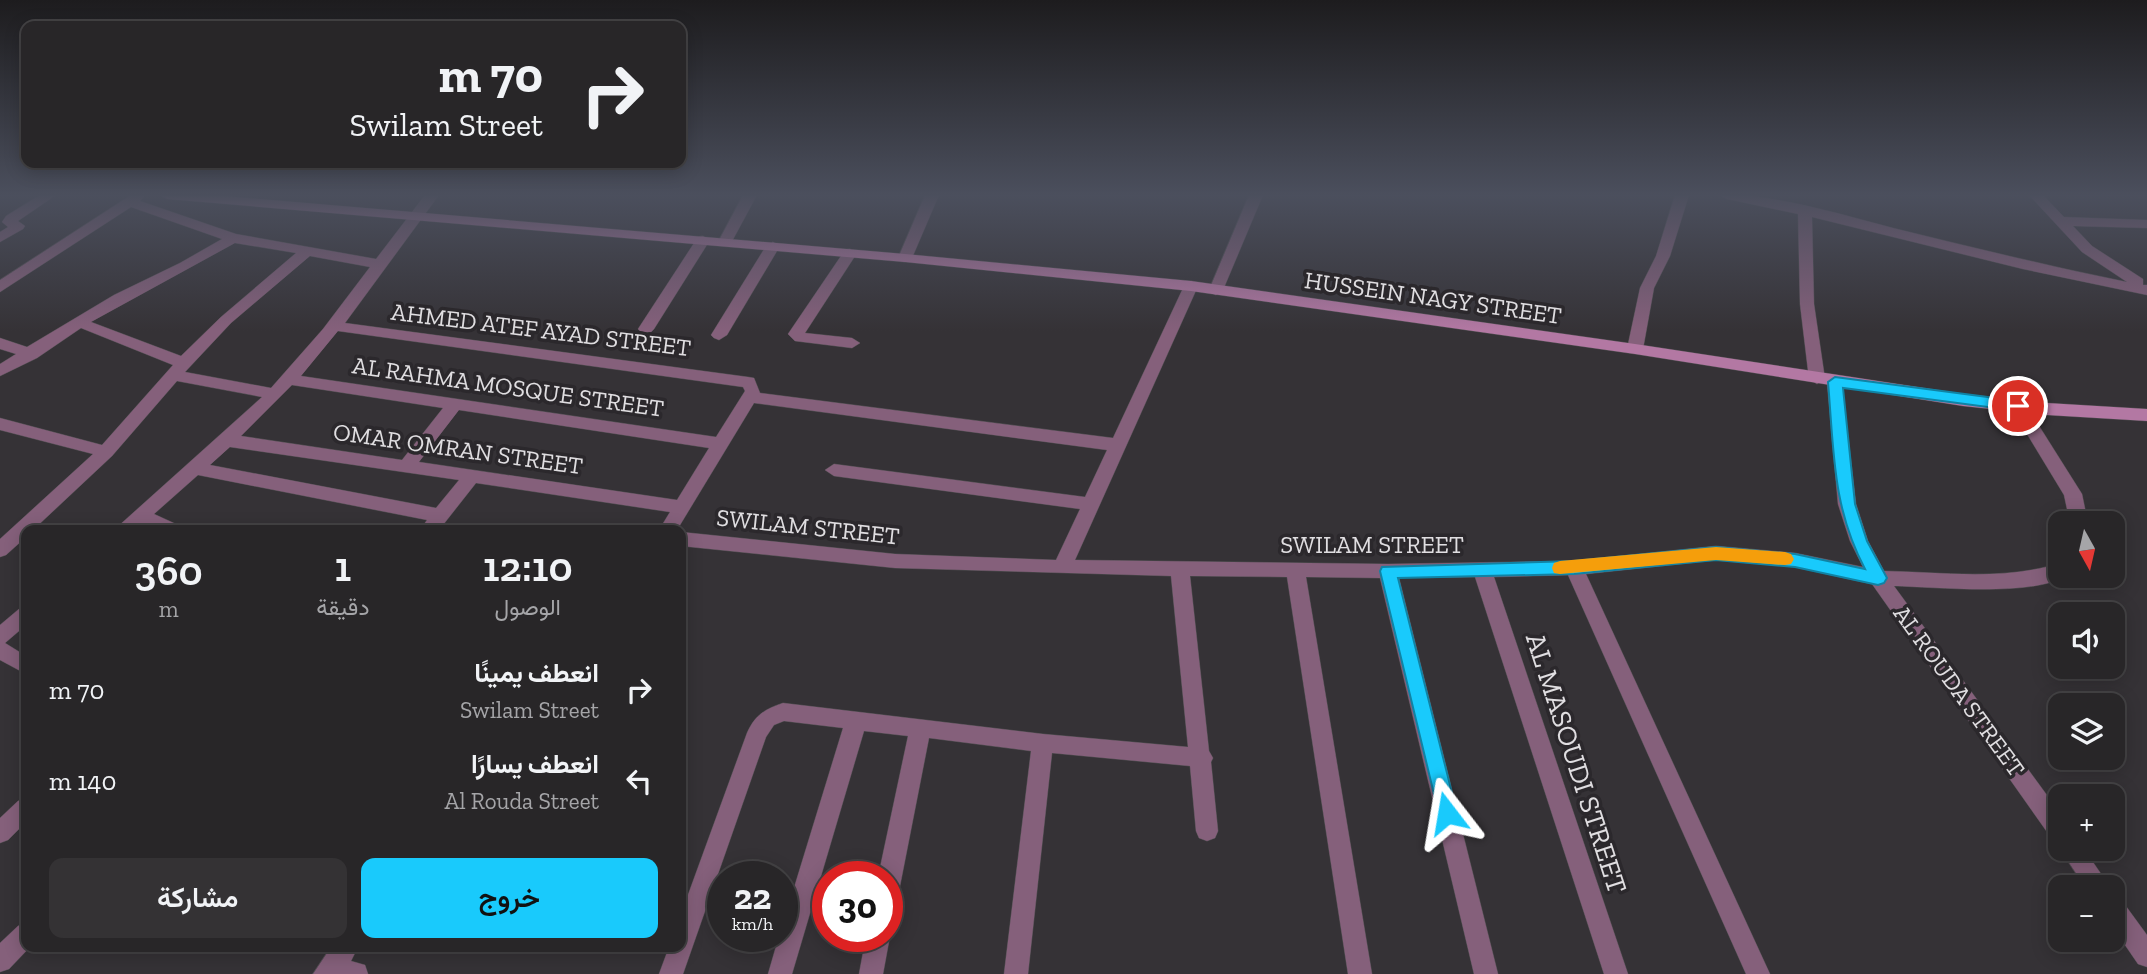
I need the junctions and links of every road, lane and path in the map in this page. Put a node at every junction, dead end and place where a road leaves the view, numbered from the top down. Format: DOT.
graph roads {
  1 [pos="71,240"];
  2 [pos="229,240"];
  3 [pos="246,240"];
  4 [pos="397,240"];
  5 [pos="703,240"];
  6 [pos="708,240"];
  7 [pos="913,240"];
  8 [pos="1237,240"];
  9 [pos="1668,240"];
  10 [pos="1806,240"];
  11 [pos="1924,240"];
  12 [pos="2078,240"];
  13 [pos="725,242"];
  14 [pos="773,246"];
  15 [pos="306,252"];
  16 [pos="850,253"];
  17 [pos="905,258"];
  18 [pos="380,264"];
  19 [pos="1191,286"];
  20 [pos="0,287"];
  21 [pos="2147,289"];
  22 [pos="1216,290"];
  23 [pos="81,323"];
  24 [pos="334,326"];
  25 [pos="646,328"];
  26 [pos="719,335"];
  27 [pos="852,343"];
  28 [pos="0,344"];
  29 [pos="1635,349"];
  30 [pos="31,354"];
  31 [pos="179,369"];
  32 [pos="0,371"];
  33 [pos="288,379"];
  34 [pos="1826,380"];
  35 [pos="274,394"];
  36 [pos="750,397"];
  37 [pos="455,404"];
  38 [pos="2018,406"];
  39 [pos="2147,415"];
  40 [pos="0,424"];
  41 [pos="226,440"];
  42 [pos="721,443"];
  43 [pos="1118,445"];
  44 [pos="106,452"];
  45 [pos="405,466"];
  46 [pos="195,468"];
  47 [pos="834,470"];
  48 [pos="472,476"];
  49 [pos="1091,504"];
  50 [pos="683,507"];
  51 [pos="2077,511"];
  52 [pos="140,515"];
  53 [pos="435,523"];
  54 [pos="27,525"];
  55 [pos="129,525"];
  56 [pos="161,525"];
  57 [pos="671,525"];
  58 [pos="21,531"];
  59 [pos="686,540"];
  60 [pos="0,550"];
  61 [pos="1062,567"];
  62 [pos="1574,568"];
  63 [pos="1180,569"];
  64 [pos="1295,570"];
  65 [pos="1482,570"];
  66 [pos="1388,571"];
  67 [pos="2048,576"];
  68 [pos="1878,578"];
  69 [pos="21,618"];
  70 [pos="0,637"];
  71 [pos="0,650"];
  72 [pos="21,663"];
  73 [pos="856,721"];
  74 [pos="920,729"];
  75 [pos="1043,743"];
  76 [pos="1202,758"];
  77 [pos="21,813"];
  78 [pos="2048,815"];
  79 [pos="1208,831"];
  80 [pos="0,832"];
  81 [pos="893,861"];
  82 [pos="2125,922"];
  83 [pos="686,933"];
  84 [pos="21,939"];
  85 [pos="2146,949"];
  86 [pos="342,952"];
  87 [pos="679,952"];
  88 [pos="875,952"];
  89 [pos="0,960"];
  90 [pos="327,971"];
  91 [pos="356,974"];
  92 [pos="671,974"];
  93 [pos="780,974"];
  94 [pos="871,974"];
  95 [pos="1016,974"];
  96 [pos="1360,974"];
  97 [pos="1486,974"];
  98 [pos="1616,974"];
  99 [pos="1758,974"];
  1 -- 20 [label="street"];
  2 -- 23 [label="street"];
  3 -- 15 [label="street"];
  4 -- 18 [label="street"];
  5 -- 25 [label="street"];
  6 -- 13 [label="street, HUSSEIN NAGY STREET"];
  7 -- 17 [label="street"];
  8 -- 22 [label="street"];
  9 -- 29 [label="street"];
  10 -- 34 [label="street, AL ROUDA STREET"];
  11 -- 21 [label="street"];
  12 -- 21 [label="street"];
  13 -- 14 [label="street, HUSSEIN NAGY STREET"];
  14 -- 16 [label="street, HUSSEIN NAGY STREET"];
  14 -- 26 [label="street"];
  15 -- 18 [label="street"];
  15 -- 31 [label="street"];
  16 -- 17 [label="street, HUSSEIN NAGY STREET"];
  16 -- 27 [label="street"];
  17 -- 19 [label="street, HUSSEIN NAGY STREET"];
  18 -- 24 [label="street"];
  19 -- 22 [label="street, HUSSEIN NAGY STREET"];
  19 -- 43 [label="street"];
  22 -- 29 [label="street, HUSSEIN NAGY STREET"];
  23 -- 30 [label="street"];
  23 -- 31 [label="street"];
  24 -- 33 [label="street"];
  24 -- 36 [label="street, AHMED ATEF AYAD STREET"];
  28 -- 30 [label="street"];
  29 -- 34 [label="street, HUSSEIN NAGY STREET"];
  30 -- 32 [label="street"];
  31 -- 35 [label="street"];
  31 -- 44 [label="street"];
  33 -- 35 [label="street"];
  33 -- 37 [label="street, AL RAHMA MOSQUE STREET"];
  34 -- 38 [label="street, HUSSEIN NAGY STREET"];
  34 -- 68 [label="street, AL ROUDA STREET"];
  35 -- 41 [label="street"];
  36 -- 42 [label="street"];
  36 -- 43 [label="street"];
  37 -- 42 [label="street, AL RAHMA MOSQUE STREET"];
  37 -- 45 [label="street"];
  38 -- 39 [label="street, HUSSEIN NAGY STREET"];
  38 -- 51 [label="street"];
  40 -- 44 [label="street"];
  41 -- 45 [label="street, OMAR OMRAN STREET"];
  41 -- 46 [label="street"];
  42 -- 50 [label="street"];
  43 -- 49 [label="street"];
  44 -- 54 [label="street"];
  45 -- 48 [label="street, OMAR OMRAN STREET"];
  46 -- 52 [label="street"];
  46 -- 53 [label="street"];
  47 -- 49 [label="street"];
  48 -- 50 [label="street, OMAR OMRAN STREET"];
  48 -- 53 [label="street"];
  49 -- 61 [label="street"];
  50 -- 57 [label="street"];
  52 -- 55 [label="street"];
  52 -- 56 [label="street"];
  58 -- 60 [label="street"];
  59 -- 61 [label="street, SWILAM STREET"];
  61 -- 63 [label="street, SWILAM STREET"];
  62 -- 65 [label="street, SWILAM STREET"];
  62 -- 68 [label="street, SWILAM STREET"];
  62 -- 99 [label="street"];
  63 -- 64 [label="street, SWILAM STREET"];
  63 -- 76 [label="street"];
  64 -- 66 [label="street, SWILAM STREET"];
  64 -- 96 [label="street"];
  65 -- 66 [label="street, SWILAM STREET"];
  65 -- 98 [label="street, AL MASOUDI STREET"];
  66 -- 97 [label="street"];
  67 -- 68 [label="street, SWILAM STREET"];
  68 -- 78 [label="street, AL ROUDA STREET"];
  69 -- 70 [label="street"];
  71 -- 72 [label="street"];
  73 -- 74 [label="street"];
  73 -- 83 [label="street"];
  73 -- 93 [label="street"];
  74 -- 75 [label="street"];
  74 -- 81 [label="street"];
  75 -- 76 [label="street"];
  75 -- 95 [label="street"];
  76 -- 79 [label="street"];
  77 -- 80 [label="street"];
  82 -- 85 [label="street"];
  84 -- 89 [label="street"];
  86 -- 90 [label="street"];
  87 -- 92 [label="street"];
  88 -- 94 [label="street"];
  90 -- 91 [label="street"];
}
